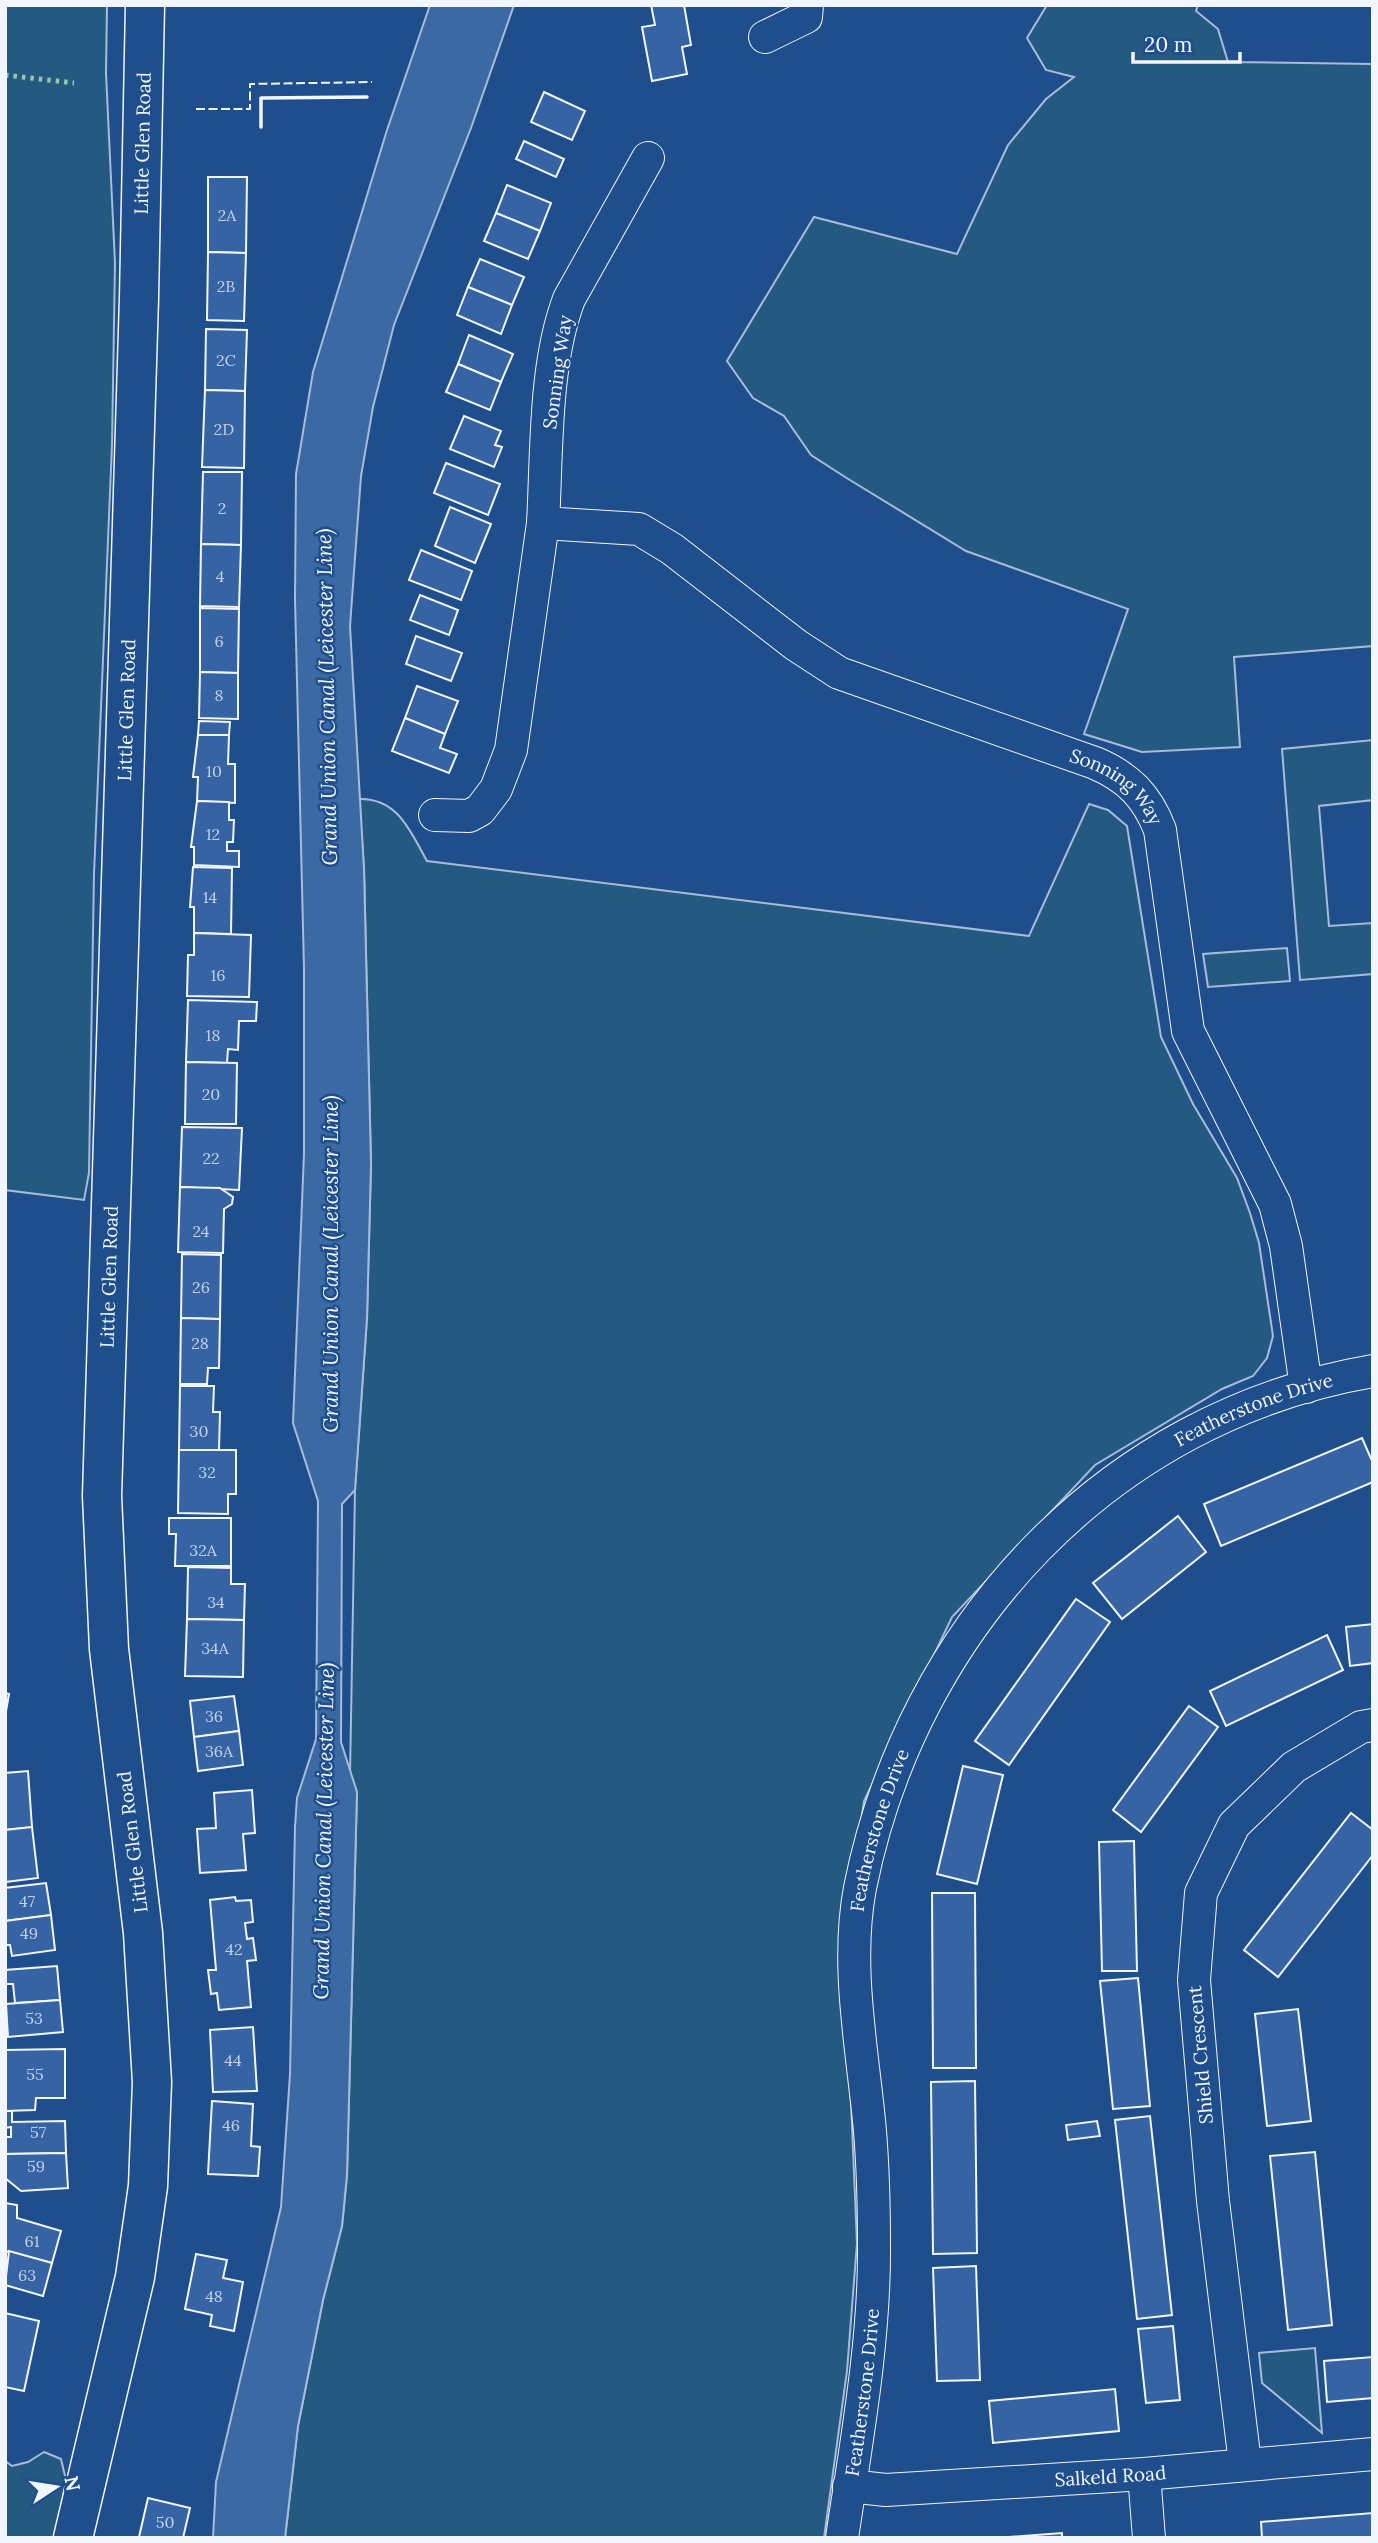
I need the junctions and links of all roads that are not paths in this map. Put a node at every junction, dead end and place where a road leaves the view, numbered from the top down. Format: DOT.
graph roads {
  1 [pos="145,5"];
  2 [pos="807,5"];
  3 [pos="765,37"];
  4 [pos="648,158"];
  5 [pos="543,523"];
  6 [pos="435,815"];
  7 [pos="1373,1371"];
  8 [pos="1306,1387"];
  9 [pos="1373,1725"];
  10 [pos="1373,2454"];
  11 [pos="1245,2463"];
  12 [pos="1144,2474"];
  13 [pos="849,2486"];
  14 [pos="73,2538"];
  15 [pos="842,2538"];
  16 [pos="1149,2538"];
  1 -- 14 [label="main road, Little Glen Road"];
  2 -- 3 [label="street"];
  4 -- 5 [label="street, Sonning Way"];
  5 -- 6 [label="street, Sonning Way"];
  5 -- 8 [label="street, Sonning Way"];
  7 -- 8 [label="street, Featherstone Drive"];
  8 -- 13 [label="street, Featherstone Drive"];
  9 -- 11 [label="street, Shield Crescent"];
  10 -- 11 [label="street, Salkeld Road"];
  11 -- 12 [label="street, Salkeld Road"];
  12 -- 13 [label="street, Salkeld Road"];
  12 -- 16 [label="street"];
  13 -- 15 [label="street, Featherstone Drive"];
}
